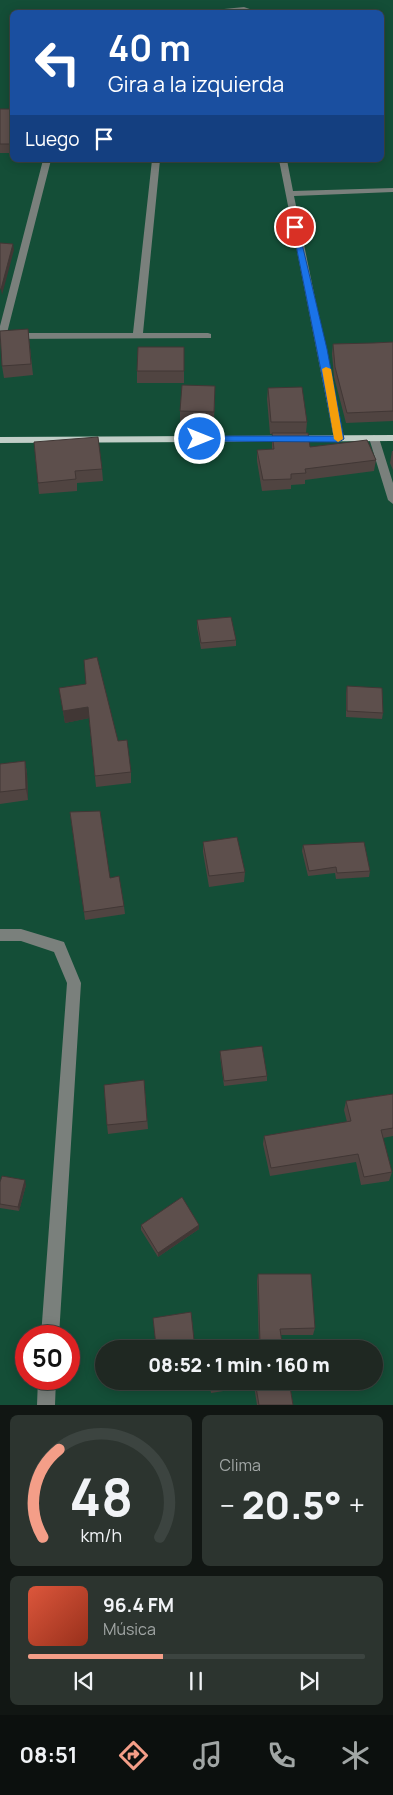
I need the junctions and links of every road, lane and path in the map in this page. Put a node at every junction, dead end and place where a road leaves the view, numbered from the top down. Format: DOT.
graph roads {
  1 [pos="234,10"];
  2 [pos="248,10"];
  3 [pos="46,162"];
  4 [pos="156,162"];
  5 [pos="283,162"];
  6 [pos="393,190"];
  7 [pos="289,194"];
  8 [pos="138,335"];
  9 [pos="1,336"];
  10 [pos="208,336"];
  11 [pos="374,438"];
  12 [pos="393,438"];
  13 [pos="339,439"];
  14 [pos="0,440"];
  15 [pos="393,500"];
  16 [pos="0,935"];
  17 [pos="51,1325"];
  18 [pos="47,1390"];
  19 [pos="46,1405"];
  1 -- 2 [label="street"];
  3 -- 9 [label="street"];
  4 -- 8 [label="street"];
  5 -- 7 [label="street"];
  6 -- 7 [label="street"];
  7 -- 13 [label="street"];
  8 -- 9 [label="street"];
  8 -- 10 [label="street"];
  11 -- 12 [label="main road"];
  11 -- 13 [label="main road"];
  11 -- 15 [label="street"];
  13 -- 14 [label="main road"];
  16 -- 17 [label="street"];
  18 -- 19 [label="street"];
}
